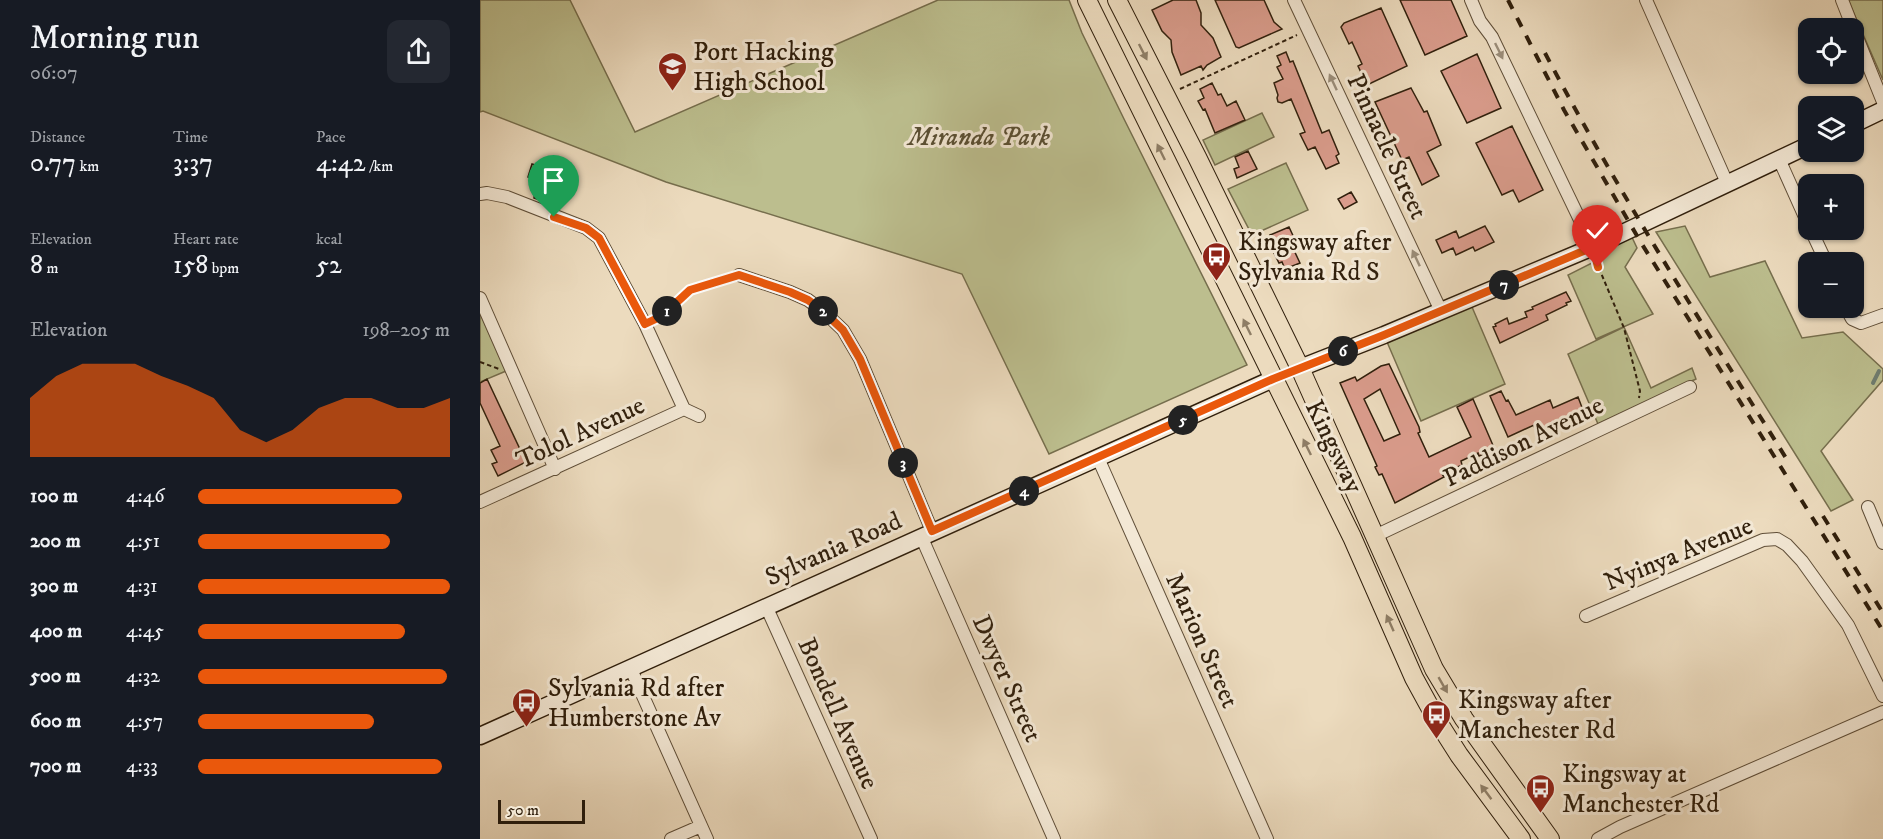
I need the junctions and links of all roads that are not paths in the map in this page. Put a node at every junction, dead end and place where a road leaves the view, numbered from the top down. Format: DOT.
graph roads {
  1 [pos="1087,0"];
  2 [pos="1117,0"];
  3 [pos="1294,0"];
  4 [pos="1471,0"];
  5 [pos="1646,0"];
  6 [pos="1842,0"];
  7 [pos="1849,18"];
  8 [pos="1864,54"];
  9 [pos="1883,102"];
  10 [pos="1883,110"];
  11 [pos="1864,119"];
  12 [pos="1798,150"];
  13 [pos="1779,159"];
  14 [pos="1727,183"];
  15 [pos="480,194"];
  16 [pos="1798,201"];
  17 [pos="1593,247"];
  18 [pos="739,275"];
  19 [pos="480,298"];
  20 [pos="1441,311"];
  21 [pos="1883,315"];
  22 [pos="1851,318"];
  23 [pos="1300,368"];
  24 [pos="1273,379"];
  25 [pos="1690,387"];
  26 [pos="684,409"];
  27 [pos="699,416"];
  28 [pos="1098,458"];
  29 [pos="555,469"];
  30 [pos="480,502"];
  31 [pos="1868,507"];
  32 [pos="927,533"];
  33 [pos="1375,536"];
  34 [pos="1883,543"];
  35 [pos="766,606"];
  36 [pos="1586,616"];
  37 [pos="630,667"];
  38 [pos="1883,696"];
  39 [pos="1883,712"];
  40 [pos="480,736"];
  41 [pos="701,826"];
  42 [pos="671,839"];
  43 [pos="707,839"];
  44 [pos="871,839"];
  45 [pos="1054,839"];
  46 [pos="1267,839"];
  47 [pos="1521,839"];
  48 [pos="1550,839"];
  49 [pos="1598,839"];
  24 -- 1 [label="main road, Kingsway, one-way"];
  2 -- 23 [label="main road, Kingsway, one-way"];
  20 -- 3 [label="street, Pinnacle Street, one-way"];
  4 -- 17 [label="street, one-way"];
  5 -- 14 [label="street"];
  6 -- 7 [label="street"];
  8 -- 9 [label="street"];
  10 -- 11 [label="street"];
  12 -- 13 [label="street"];
  13 -- 14 [label="street"];
  13 -- 16 [label="street"];
  14 -- 17 [label="street"];
  15 -- 26 [label="street"];
  17 -- 20 [label="street"];
  18 -- 32 [label="street, Dwyer Street"];
  19 -- 29 [label="street"];
  20 -- 23 [label="street"];
  21 -- 22 [label="street"];
  23 -- 24 [label="main road"];
  23 -- 33 [label="main road, Kingsway"];
  24 -- 28 [label="street, Sylvania Road"];
  47 -- 24 [label="main road, Kingsway, one-way"];
  25 -- 33 [label="street, Paddison Avenue"];
  26 -- 27 [label="street, Tolol Avenue"];
  26 -- 29 [label="street, Tolol Avenue"];
  28 -- 32 [label="street, Sylvania Road"];
  28 -- 46 [label="street, Marion Street"];
  29 -- 30 [label="street, Tolol Avenue"];
  31 -- 34 [label="street"];
  32 -- 35 [label="street, Sylvania Road"];
  32 -- 45 [label="street, Dwyer Street"];
  33 -- 48 [label="main road, Kingsway, one-way"];
  35 -- 37 [label="street, Sylvania Road"];
  35 -- 44 [label="street, Bondell Avenue"];
  36 -- 38 [label="street, Nyinya Avenue"];
  37 -- 40 [label="street, Sylvania Road"];
  37 -- 41 [label="street"];
  39 -- 49 [label="street"];
  41 -- 42 [label="street"];
  41 -- 43 [label="street"];
}
